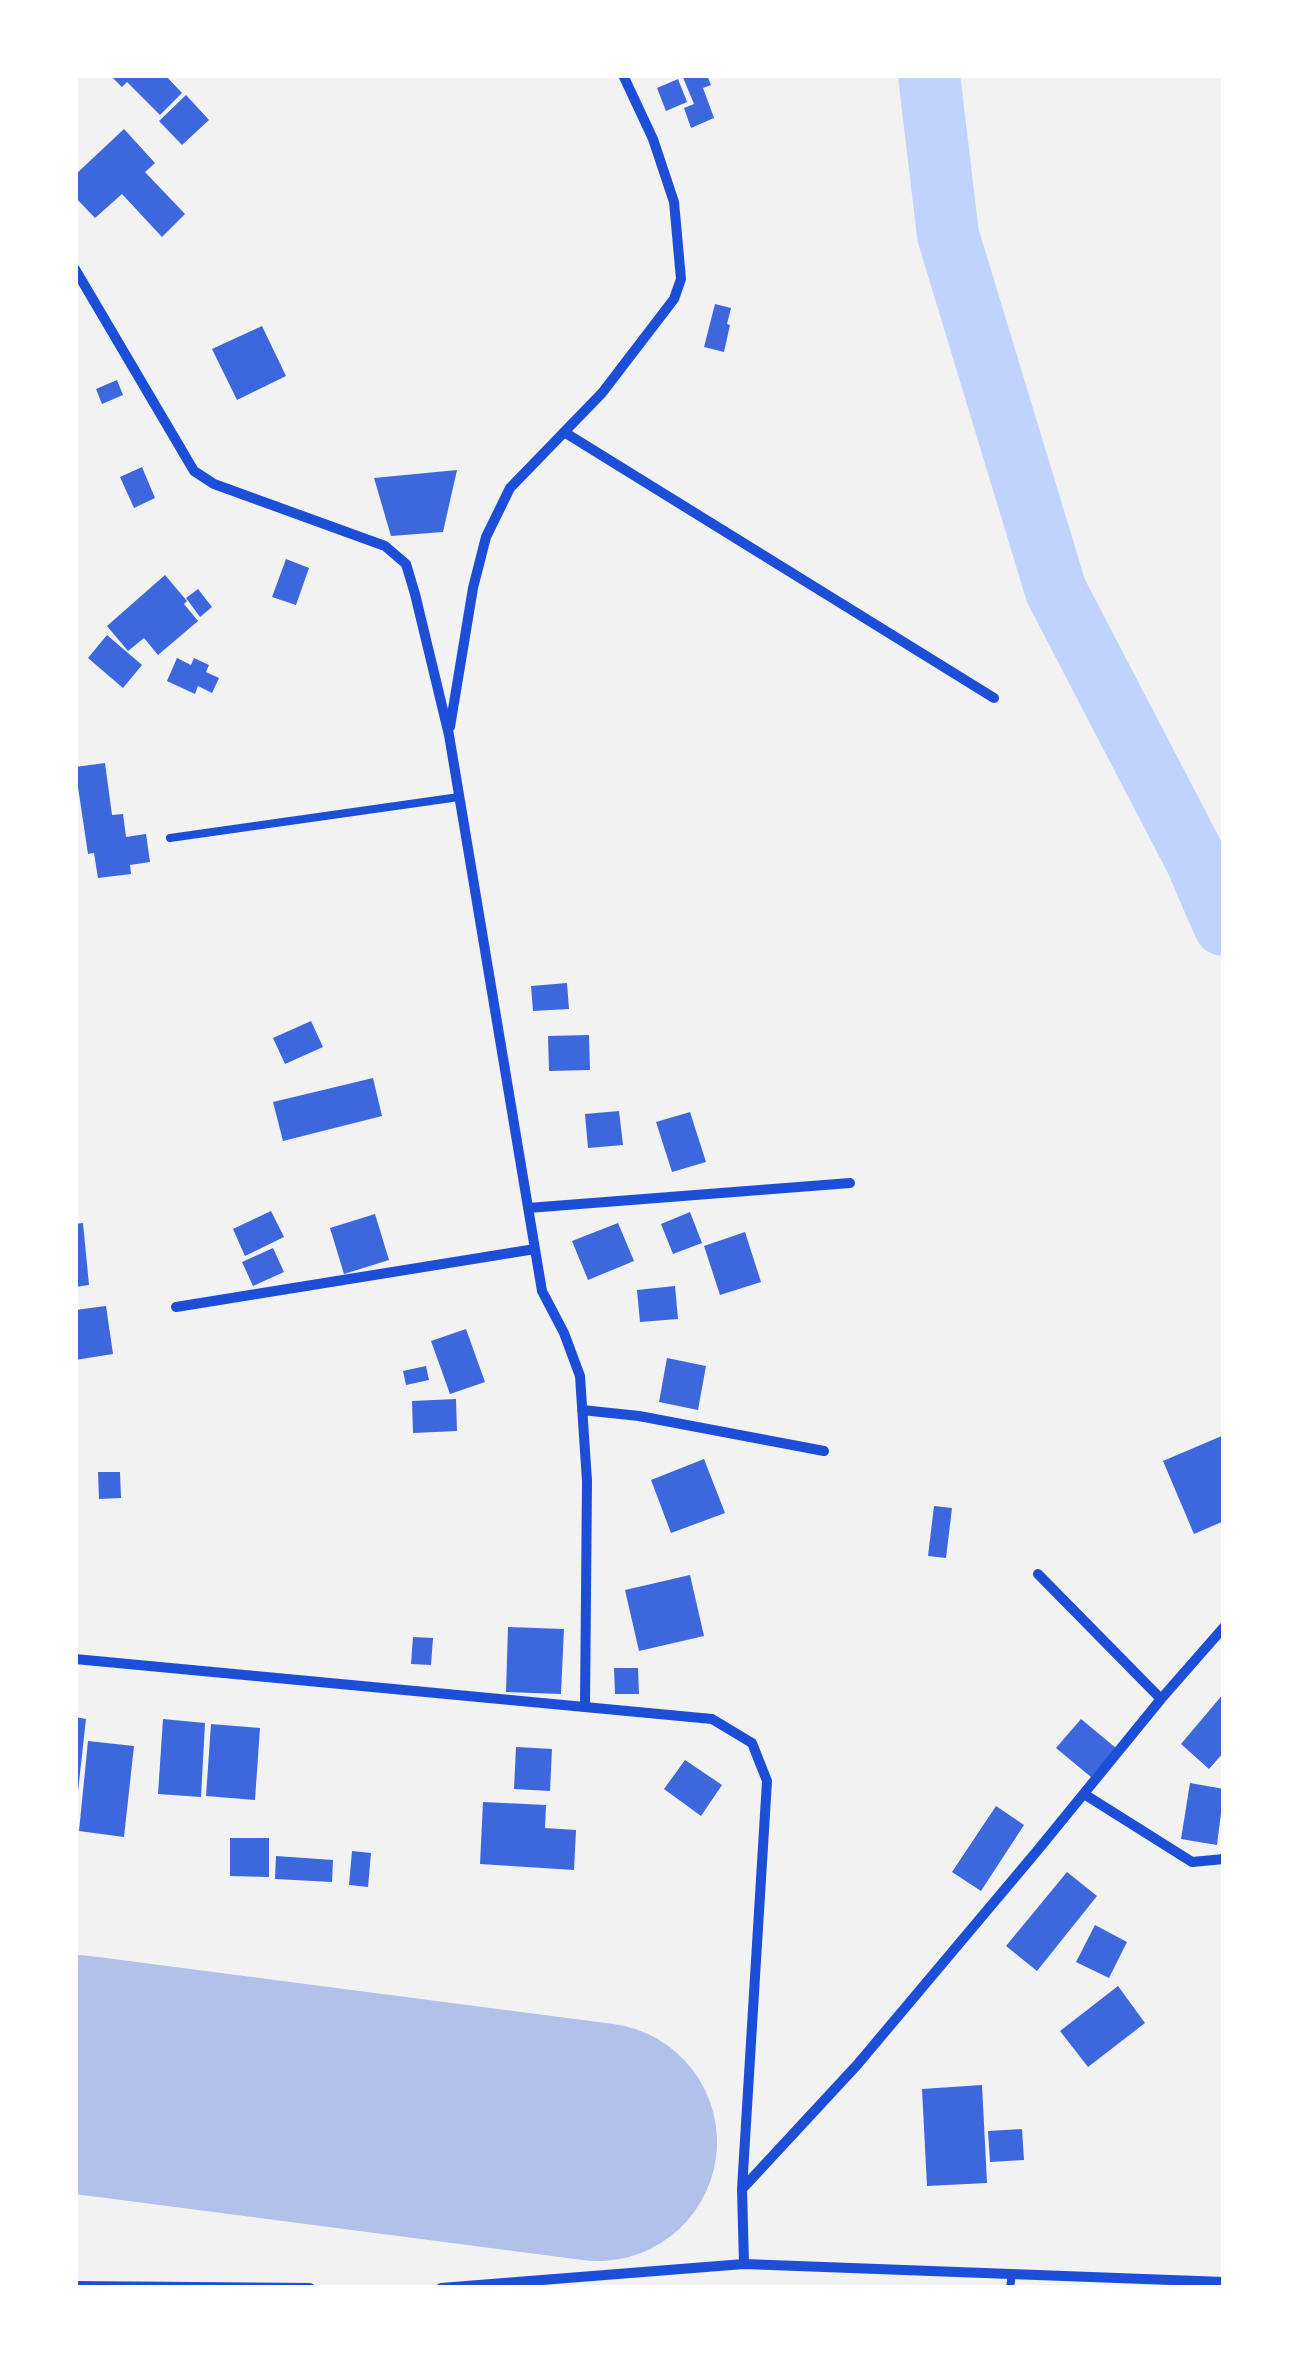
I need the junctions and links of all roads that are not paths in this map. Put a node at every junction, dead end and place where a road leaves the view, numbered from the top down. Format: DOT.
graph roads {
  1 [pos="624,75"];
  2 [pos="75,270"];
  3 [pos="564,432"];
  4 [pos="994,698"];
  5 [pos="449,735"];
  6 [pos="460,796"];
  7 [pos="170,838"];
  8 [pos="850,1183"];
  9 [pos="528,1208"];
  10 [pos="535,1248"];
  11 [pos="176,1307"];
  12 [pos="582,1410"];
  13 [pos="824,1451"];
  14 [pos="1038,1574"];
  15 [pos="1224,1627"];
  16 [pos="75,1659"];
  17 [pos="1162,1698"];
  18 [pos="585,1706"];
  19 [pos="1084,1794"];
  20 [pos="1224,1859"];
  21 [pos="742,2189"];
  22 [pos="744,2264"];
  23 [pos="1012,2274"];
  24 [pos="1224,2282"];
  25 [pos="1162,2284"];
  26 [pos="75,2286"];
  27 [pos="310,2288"];
  28 [pos="441,2288"];
  29 [pos="1010,2288"];
  1 -- 3 [label="street"];
  2 -- 5 [label="street"];
  3 -- 4 [label="street"];
  3 -- 5 [label="street"];
  5 -- 6 [label="street"];
  6 -- 7 [label="lane"];
  6 -- 9 [label="street"];
  8 -- 9 [label="street"];
  9 -- 10 [label="street"];
  10 -- 11 [label="street"];
  10 -- 12 [label="street"];
  12 -- 13 [label="street"];
  12 -- 18 [label="street"];
  14 -- 17 [label="street"];
  15 -- 17 [label="street"];
  16 -- 18 [label="street"];
  17 -- 19 [label="street"];
  18 -- 21 [label="street"];
  19 -- 20 [label="street"];
  19 -- 21 [label="street"];
  21 -- 22 [label="street"];
  22 -- 23 [label="street"];
  22 -- 28 [label="street"];
  23 -- 25 [label="street"];
  23 -- 29 [label="lane"];
  24 -- 25 [label="street"];
  26 -- 27 [label="street"];
}
